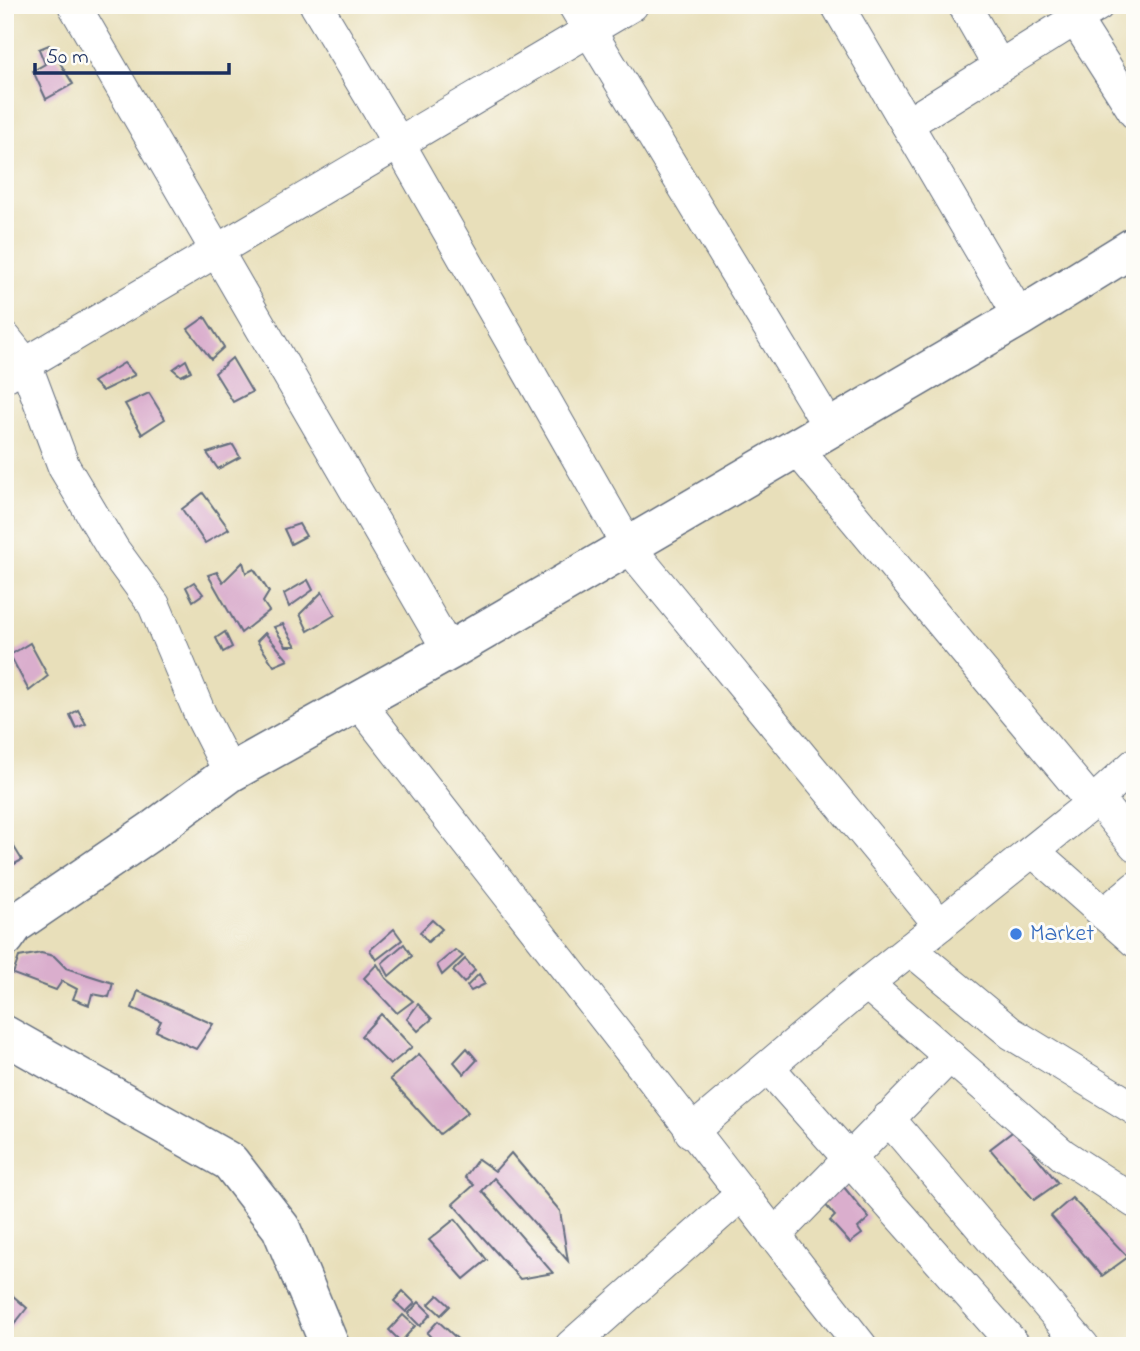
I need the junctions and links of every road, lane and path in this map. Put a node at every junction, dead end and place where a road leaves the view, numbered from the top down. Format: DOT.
graph roads {
  1 [pos="74,5"];
  2 [pos="316,5"];
  3 [pos="632,5"];
  4 [pos="837,5"];
  5 [pos="964,5"];
  6 [pos="1086,12"];
  7 [pos="581,18"];
  8 [pos="999,66"];
  9 [pos="1135,113"];
  10 [pos="907,124"];
  11 [pos="399,144"];
  12 [pos="1135,246"];
  13 [pos="217,250"];
  14 [pos="1020,317"];
  15 [pos="5,338"];
  16 [pos="15,370"];
  17 [pos="830,428"];
  18 [pos="796,448"];
  19 [pos="628,546"];
  20 [pos="449,651"];
  21 [pos="359,703"];
  22 [pos="1135,764"];
  23 [pos="230,773"];
  24 [pos="1094,801"];
  25 [pos="1135,845"];
  26 [pos="1033,851"];
  27 [pos="1135,888"];
  28 [pos="1104,914"];
  29 [pos="940,925"];
  30 [pos="5,938"];
  31 [pos="1135,941"];
  32 [pos="911,949"];
  33 [pos="867,984"];
  34 [pos="5,1035"];
  35 [pos="950,1056"];
  36 [pos="768,1066"];
  37 [pos="1135,1109"];
  38 [pos="888,1118"];
  39 [pos="691,1132"];
  40 [pos="849,1158"];
  41 [pos="741,1195"];
  42 [pos="1135,1202"];
  43 [pos="774,1236"];
  44 [pos="330,1346"];
  45 [pos="571,1346"];
  46 [pos="861,1346"];
  47 [pos="1015,1346"];
  48 [pos="1083,1346"];
  1 -- 13 [label="street"];
  2 -- 11 [label="street"];
  3 -- 7 [label="street"];
  4 -- 10 [label="street"];
  5 -- 8 [label="street"];
  6 -- 8 [label="street"];
  6 -- 9 [label="street"];
  7 -- 11 [label="street"];
  7 -- 17 [label="street"];
  8 -- 10 [label="street"];
  10 -- 14 [label="street"];
  11 -- 13 [label="street"];
  11 -- 19 [label="street"];
  12 -- 14 [label="street"];
  13 -- 16 [label="street"];
  13 -- 20 [label="street"];
  14 -- 17 [label="street"];
  15 -- 16 [label="street"];
  16 -- 23 [label="street"];
  17 -- 18 [label="street"];
  18 -- 19 [label="street"];
  18 -- 24 [label="street"];
  19 -- 20 [label="street"];
  19 -- 29 [label="street"];
  20 -- 21 [label="street"];
  21 -- 23 [label="street"];
  21 -- 39 [label="street"];
  22 -- 24 [label="street"];
  23 -- 30 [label="street"];
  24 -- 25 [label="street"];
  24 -- 26 [label="street"];
  26 -- 28 [label="street"];
  26 -- 29 [label="street"];
  27 -- 28 [label="street"];
  28 -- 31 [label="street"];
  29 -- 32 [label="street"];
  32 -- 33 [label="street"];
  32 -- 37 [label="street"];
  33 -- 35 [label="street"];
  33 -- 36 [label="street"];
  34 -- 44 [label="street"];
  35 -- 38 [label="street"];
  35 -- 42 [label="street"];
  36 -- 39 [label="street"];
  36 -- 40 [label="street"];
  38 -- 40 [label="street"];
  38 -- 48 [label="street"];
  39 -- 41 [label="street"];
  40 -- 43 [label="street"];
  40 -- 47 [label="street"];
  41 -- 43 [label="street"];
  41 -- 45 [label="street"];
  43 -- 46 [label="street"];
}
